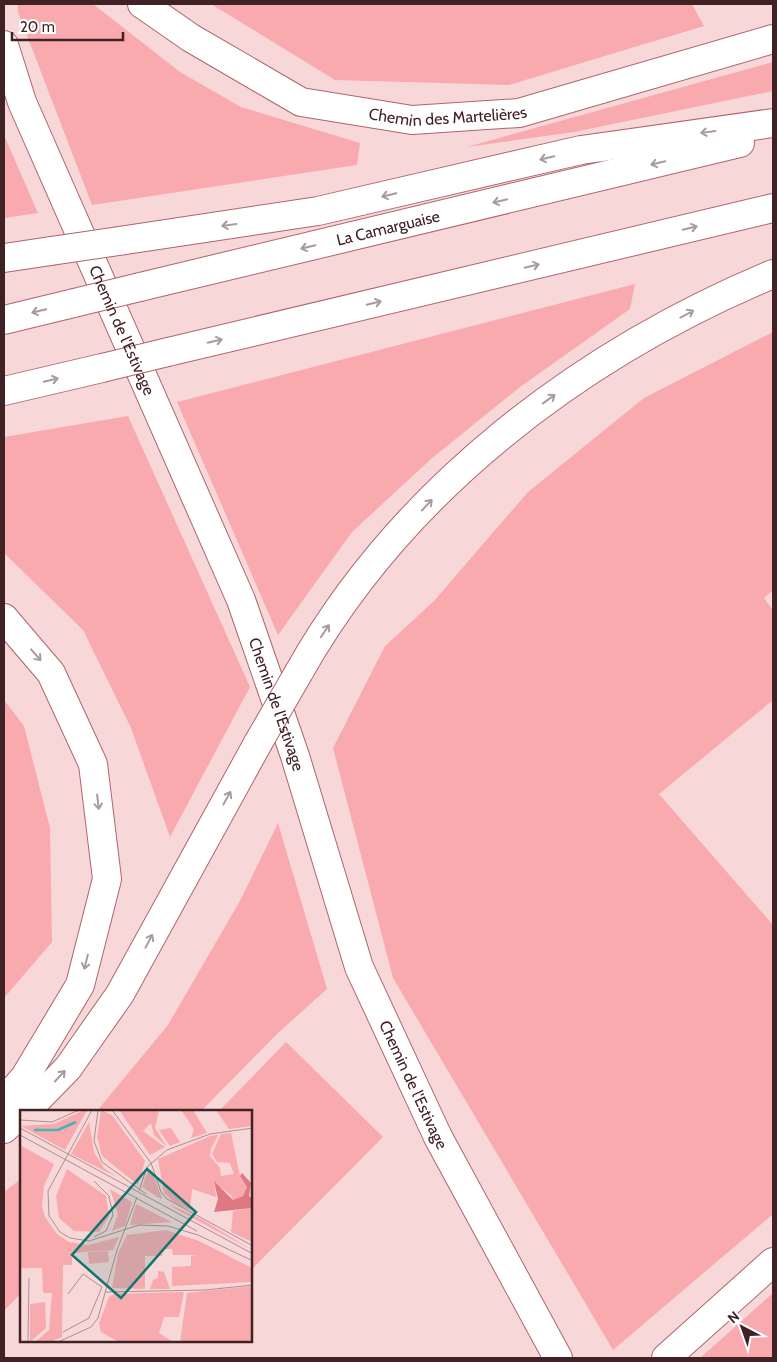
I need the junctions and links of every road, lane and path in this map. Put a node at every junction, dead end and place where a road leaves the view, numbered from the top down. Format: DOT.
graph roads {
  1 [pos="142,4"];
  2 [pos="773,39"];
  3 [pos="4,45"];
  4 [pos="773,123"];
  5 [pos="773,135"];
  6 [pos="773,208"];
  7 [pos="4,258"];
  8 [pos="773,274"];
  9 [pos="4,320"];
  10 [pos="4,391"];
  11 [pos="4,618"];
  12 [pos="4,1101"];
  13 [pos="27,1110"];
  14 [pos="20,1115"];
  15 [pos="4,1129"];
  16 [pos="773,1262"];
  17 [pos="558,1358"];
  18 [pos="666,1358"];
  1 -- 2 [label="main road, Chemin des Martelières"];
  3 -- 17 [label="main road, Chemin de l'Estivage"];
  4 -- 7 [label="main road, one-way, bridge"];
  5 -- 9 [label="main road, La Camarguaise, one-way, bridge"];
  10 -- 6 [label="main road, one-way, bridge"];
  13 -- 8 [label="main road, one-way, bridge"];
  11 -- 12 [label="main road, one-way"];
  14 -- 15 [label="main road"];
  16 -- 18 [label="main road"];
}
